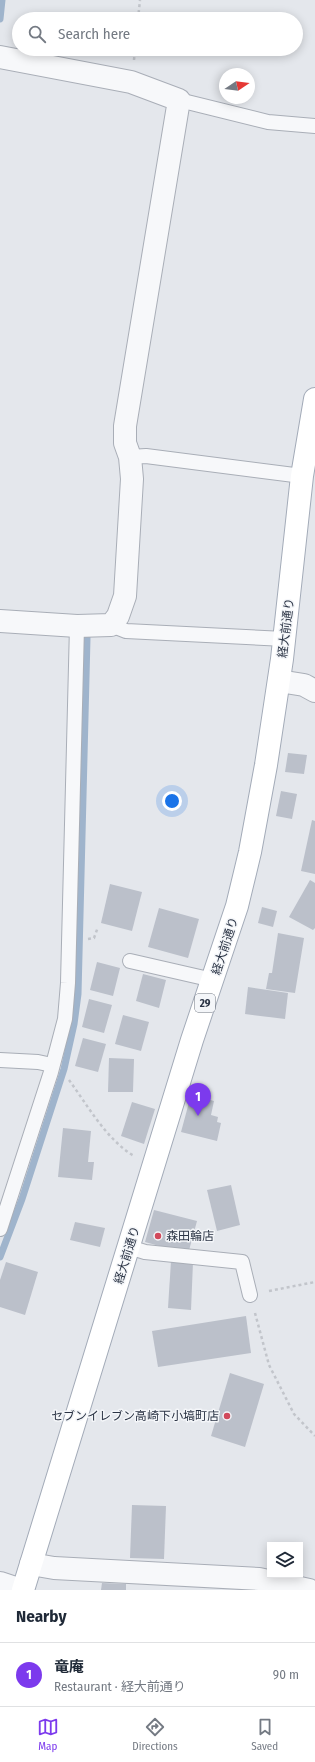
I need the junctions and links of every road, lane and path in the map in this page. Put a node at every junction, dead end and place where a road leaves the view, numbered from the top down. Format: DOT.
graph roads {
  1 [pos="140,0"];
  2 [pos="139,12"];
  3 [pos="0,57"];
  4 [pos="179,100"];
  5 [pos="315,126"];
  6 [pos="315,399"];
  7 [pos="130,457"];
  8 [pos="307,467"];
  9 [pos="0,621"];
  10 [pos="111,625"];
  11 [pos="77,626"];
  12 [pos="285,639"];
  13 [pos="279,680"];
  14 [pos="315,691"];
  15 [pos="98,927"];
  16 [pos="85,939"];
  17 [pos="130,961"];
  18 [pos="213,980"];
  19 [pos="0,1060"];
  20 [pos="52,1065"];
  21 [pos="67,1078"];
  22 [pos="136,1157"];
  23 [pos="0,1229"];
  24 [pos="129,1248"];
  25 [pos="315,1282"];
  26 [pos="250,1295"];
  27 [pos="315,1436"];
  28 [pos="31,1564"];
  29 [pos="0,1583"];
  30 [pos="22,1590"];
  31 [pos="309,1590"];
  1 -- 2 [label="path"];
  3 -- 4 [label="street"];
  4 -- 5 [label="lane"];
  4 -- 7 [label="street"];
  6 -- 8 [label="main road, 経大前通り / 29"];
  7 -- 8 [label="lane"];
  7 -- 10 [label="street"];
  8 -- 12 [label="main road, 経大前通り / 29"];
  9 -- 11 [label="street"];
  10 -- 11 [label="street"];
  10 -- 12 [label="lane"];
  11 -- 20 [label="lane"];
  12 -- 13 [label="main road, 経大前通り / 29"];
  13 -- 14 [label="street"];
  13 -- 18 [label="main road, 経大前通り / 29"];
  15 -- 16 [label="path"];
  17 -- 18 [label="lane"];
  18 -- 24 [label="main road, 経大前通り / 29"];
  19 -- 20 [label="lane"];
  20 -- 23 [label="lane"];
  21 -- 22 [label="path"];
  24 -- 26 [label="lane"];
  24 -- 28 [label="main road, 経大前通り / 29"];
  25 -- 26 [label="path"];
  26 -- 27 [label="path"];
  28 -- 30 [label="main road, 経大前通り / 29"];
  28 -- 31 [label="street"];
  29 -- 30 [label="street"];
}
